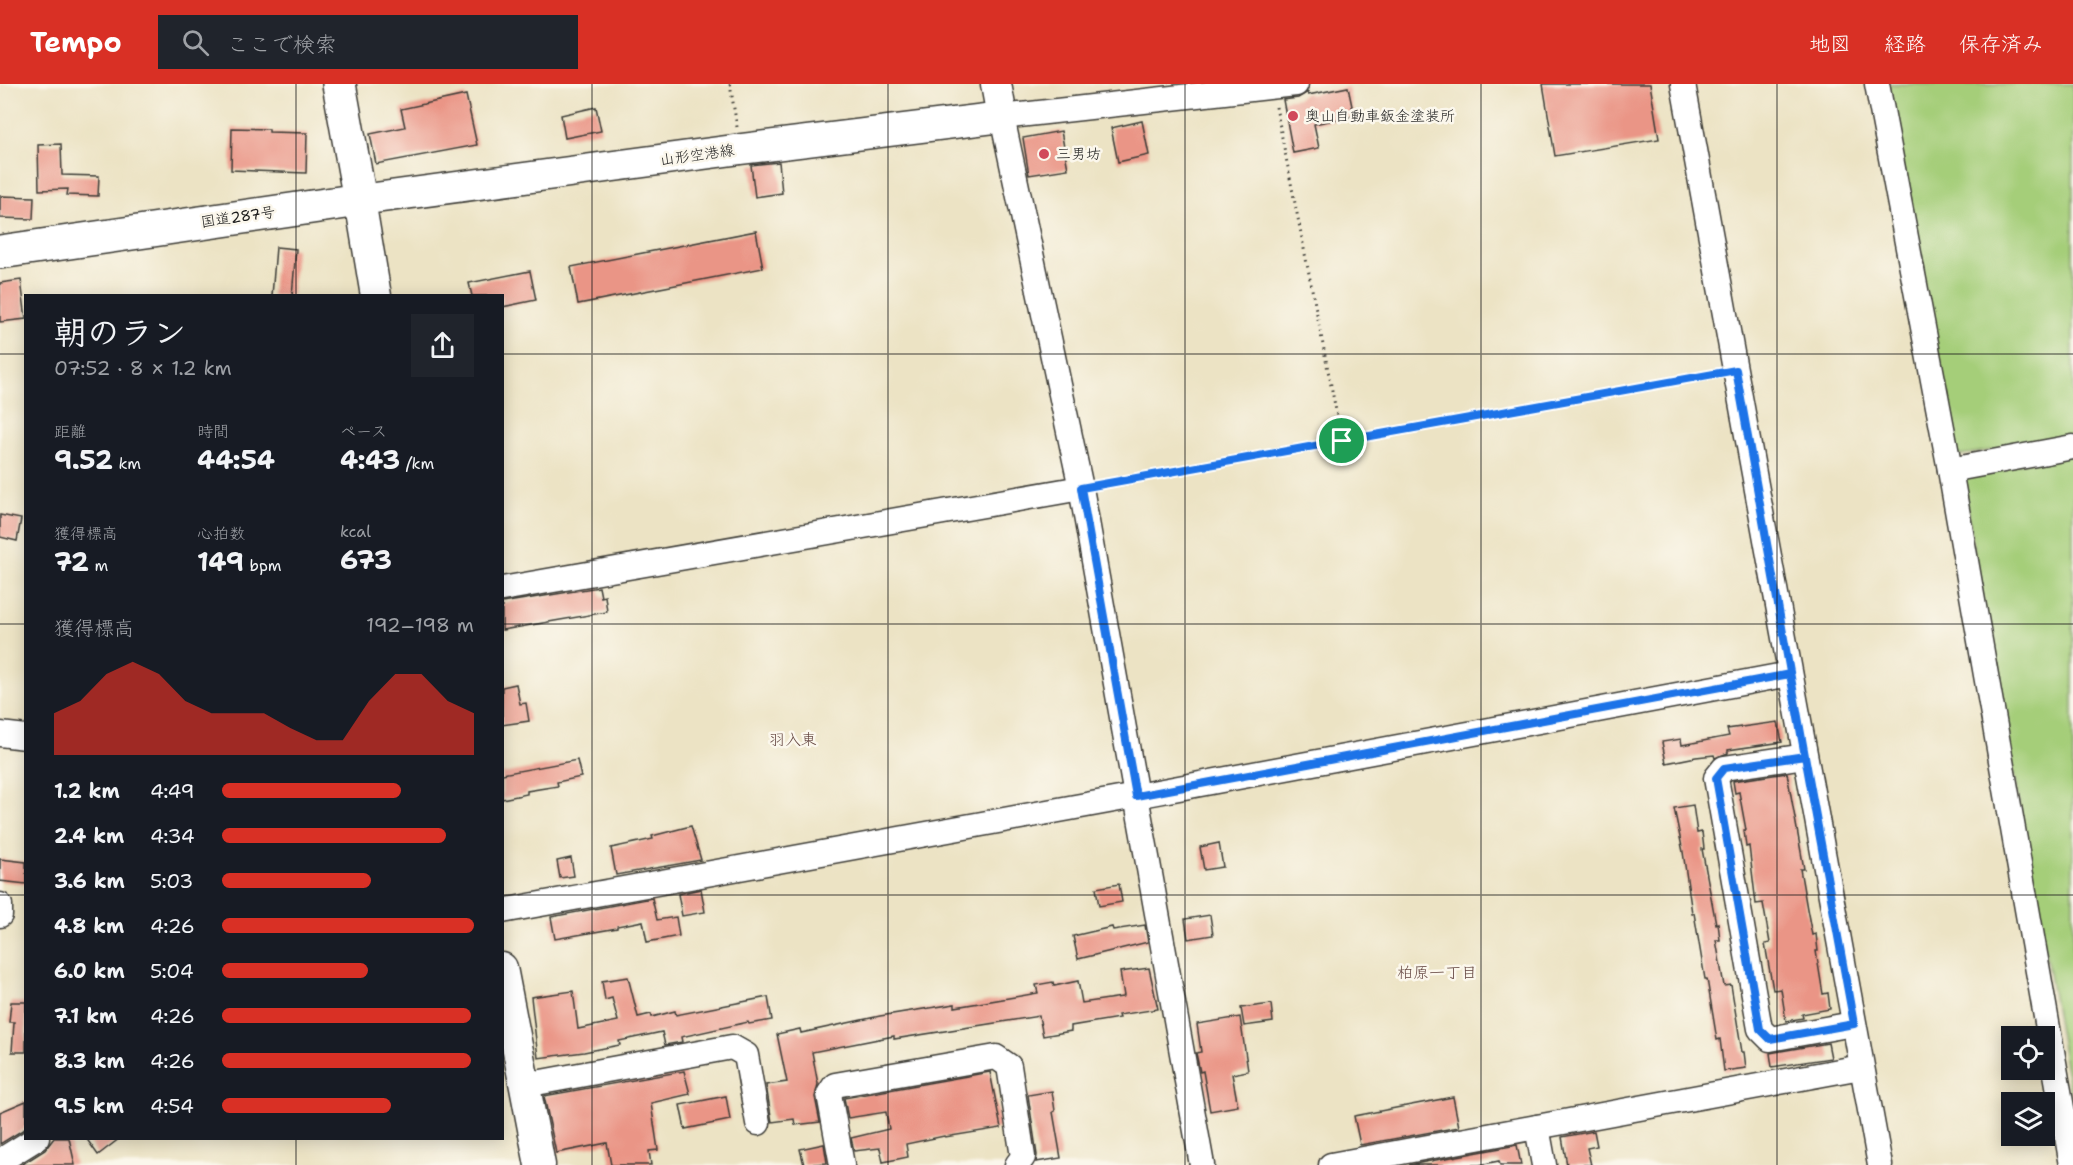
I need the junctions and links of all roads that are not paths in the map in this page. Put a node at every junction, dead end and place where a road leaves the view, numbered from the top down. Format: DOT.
graph roads {
  1 [pos="339,84"];
  2 [pos="996,84"];
  3 [pos="1296,84"];
  4 [pos="1683,84"];
  5 [pos="1877,84"];
  6 [pos="1002,117"];
  7 [pos="360,200"];
  8 [pos="0,252"];
  9 [pos="376,294"];
  10 [pos="2073,447"];
  11 [pos="1950,470"];
  12 [pos="1081,488"];
  13 [pos="504,589"];
  14 [pos="1790,674"];
  15 [pos="0,734"];
  16 [pos="24,737"];
  17 [pos="1805,756"];
  18 [pos="1136,796"];
  19 [pos="0,905"];
  20 [pos="504,911"];
  21 [pos="0,915"];
  22 [pos="504,978"];
  23 [pos="1854,1024"];
  24 [pos="1861,1067"];
  25 [pos="525,1084"];
  26 [pos="758,1123"];
  27 [pos="1537,1127"];
  28 [pos="34,1140"];
  29 [pos="0,1161"];
  30 [pos="1376,1161"];
  31 [pos="540,1165"];
  32 [pos="842,1165"];
  33 [pos="1017,1165"];
  34 [pos="1202,1165"];
  35 [pos="1331,1165"];
  36 [pos="1544,1165"];
  37 [pos="1880,1165"];
  38 [pos="2073,1165"];
  1 -- 7 [label="highway"];
  2 -- 6 [label="main road"];
  3 -- 6 [label="street"];
  4 -- 14 [label="street"];
  5 -- 11 [label="street"];
  6 -- 7 [label="main road, 山形空港線"];
  6 -- 12 [label="street"];
  7 -- 8 [label="highway, 国道287号"];
  7 -- 9 [label="main road"];
  10 -- 11 [label="street"];
  11 -- 38 [label="street"];
  12 -- 13 [label="street"];
  12 -- 18 [label="street"];
  14 -- 17 [label="street"];
  14 -- 18 [label="street"];
  15 -- 16 [label="street"];
  17 -- 23 [label="street"];
  17 -- 23 [label="street"];
  18 -- 20 [label="street"];
  18 -- 34 [label="street"];
  19 -- 21 [label="street"];
  22 -- 25 [label="main road"];
  23 -- 24 [label="street"];
  24 -- 27 [label="street"];
  24 -- 37 [label="street"];
  25 -- 26 [label="street"];
  25 -- 31 [label="main road"];
  27 -- 30 [label="street"];
  27 -- 36 [label="street"];
  28 -- 29 [label="street"];
  30 -- 35 [label="street"];
  32 -- 33 [label="street"];
}
